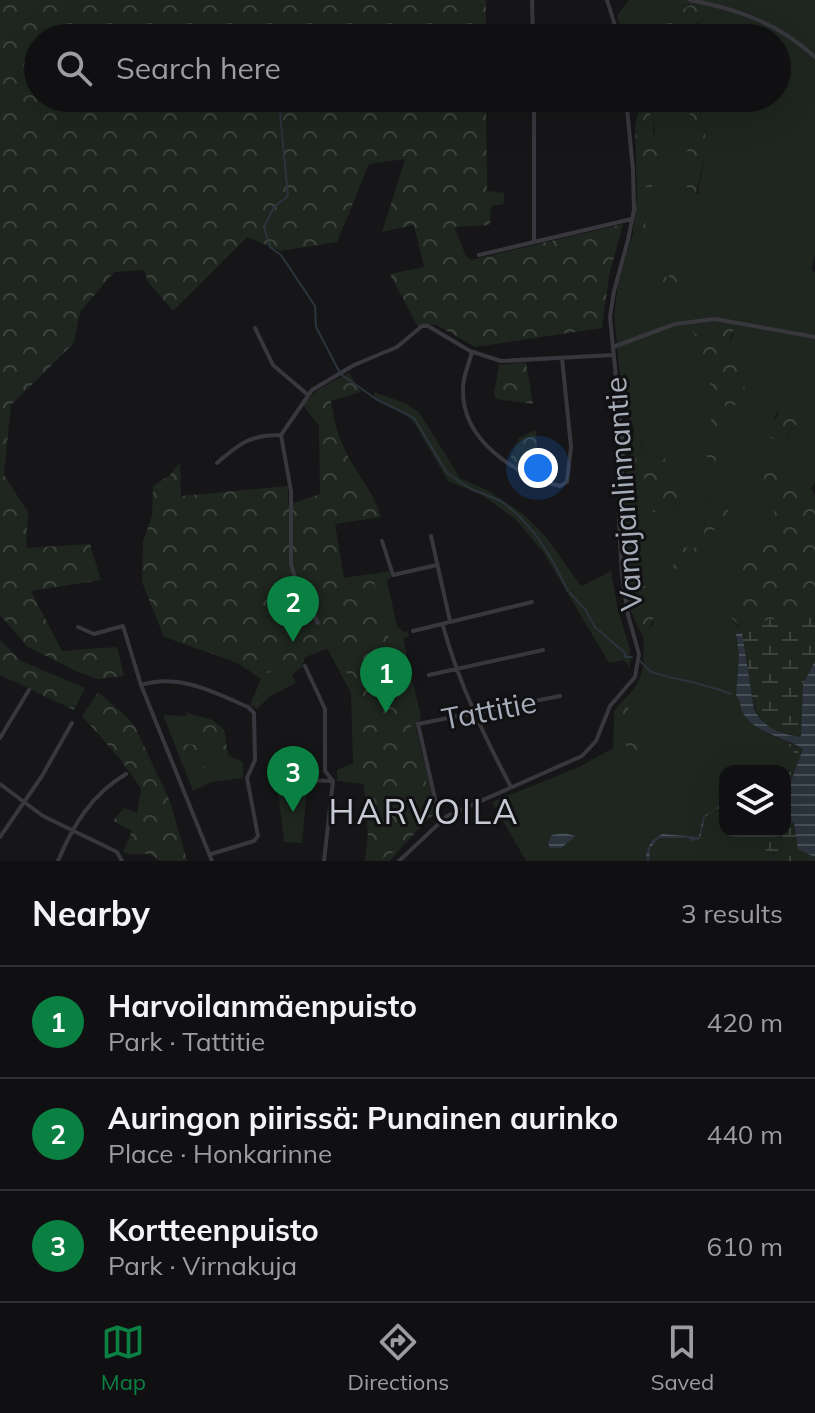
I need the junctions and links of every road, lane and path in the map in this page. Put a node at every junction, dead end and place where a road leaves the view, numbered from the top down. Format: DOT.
graph roads {
  1 [pos="532,0"];
  2 [pos="607,0"];
  3 [pos="690,0"];
  4 [pos="533,24"];
  5 [pos="617,24"];
  6 [pos="767,24"];
  7 [pos="791,38"];
  8 [pos="815,57"];
  9 [pos="534,112"];
  10 [pos="627,112"];
  11 [pos="632,219"];
  12 [pos="534,241"];
  13 [pos="479,255"];
  14 [pos="255,328"];
  15 [pos="815,337"];
  16 [pos="613,347"];
  17 [pos="472,352"];
  18 [pos="613,355"];
  19 [pos="562,358"];
  20 [pos="308,395"];
  21 [pos="281,435"];
  22 [pos="217,463"];
  23 [pos="431,536"];
  24 [pos="382,541"];
  25 [pos="437,565"];
  26 [pos="532,602"];
  27 [pos="450,621"];
  28 [pos="318,623"];
  29 [pos="443,626"];
  30 [pos="78,627"];
  31 [pos="413,631"];
  32 [pos="543,650"];
  33 [pos="305,666"];
  34 [pos="456,669"];
  35 [pos="429,675"];
  36 [pos="141,685"];
  37 [pos="29,690"];
  38 [pos="560,696"];
  39 [pos="474,714"];
  40 [pos="72,723"];
  41 [pos="0,738"];
  42 [pos="126,774"];
  43 [pos="296,780"];
  44 [pos="333,781"];
  45 [pos="0,784"];
  46 [pos="511,787"];
  47 [pos="23,803"];
  48 [pos="440,821"];
  49 [pos="72,830"];
  50 [pos="0,837"];
  51 [pos="211,854"];
  52 [pos="58,861"];
  53 [pos="122,861"];
  54 [pos="212,861"];
  55 [pos="324,861"];
  56 [pos="399,861"];
  1 -- 4 [label="street"];
  2 -- 5 [label="street"];
  3 -- 6 [label="street"];
  7 -- 8 [label="street"];
  9 -- 12 [label="street"];
  10 -- 11 [label="street, Vanajanlinnantie"];
  11 -- 12 [label="street"];
  11 -- 16 [label="street, Vanajanlinnantie"];
  12 -- 13 [label="street"];
  14 -- 20 [label="street"];
  15 -- 16 [label="street"];
  16 -- 18 [label="street, Vanajanlinnantie"];
  17 -- 19 [label="street"];
  17 -- 19 [label="street"];
  17 -- 20 [label="street"];
  18 -- 19 [label="street"];
  18 -- 46 [label="street, Vanajanlinnantie"];
  20 -- 21 [label="street"];
  21 -- 22 [label="street"];
  21 -- 28 [label="street"];
  23 -- 25 [label="street"];
  24 -- 25 [label="street"];
  25 -- 27 [label="street"];
  26 -- 27 [label="street"];
  27 -- 29 [label="street"];
  29 -- 31 [label="street"];
  29 -- 34 [label="street"];
  30 -- 36 [label="street"];
  32 -- 34 [label="street"];
  33 -- 44 [label="street"];
  34 -- 35 [label="street"];
  34 -- 39 [label="street"];
  36 -- 51 [label="street"];
  36 -- 51 [label="street"];
  37 -- 41 [label="street"];
  38 -- 39 [label="street, Tattitie"];
  39 -- 46 [label="street"];
  39 -- 48 [label="street, Tattitie"];
  40 -- 47 [label="street"];
  42 -- 49 [label="street"];
  43 -- 44 [label="street"];
  44 -- 55 [label="street"];
  45 -- 47 [label="street"];
  46 -- 48 [label="street, Vanajanlinnantie"];
  47 -- 49 [label="street"];
  47 -- 50 [label="street"];
  48 -- 56 [label="street, Vanajanlinnantie"];
  49 -- 52 [label="street"];
  49 -- 53 [label="street"];
  51 -- 54 [label="street"];
}
